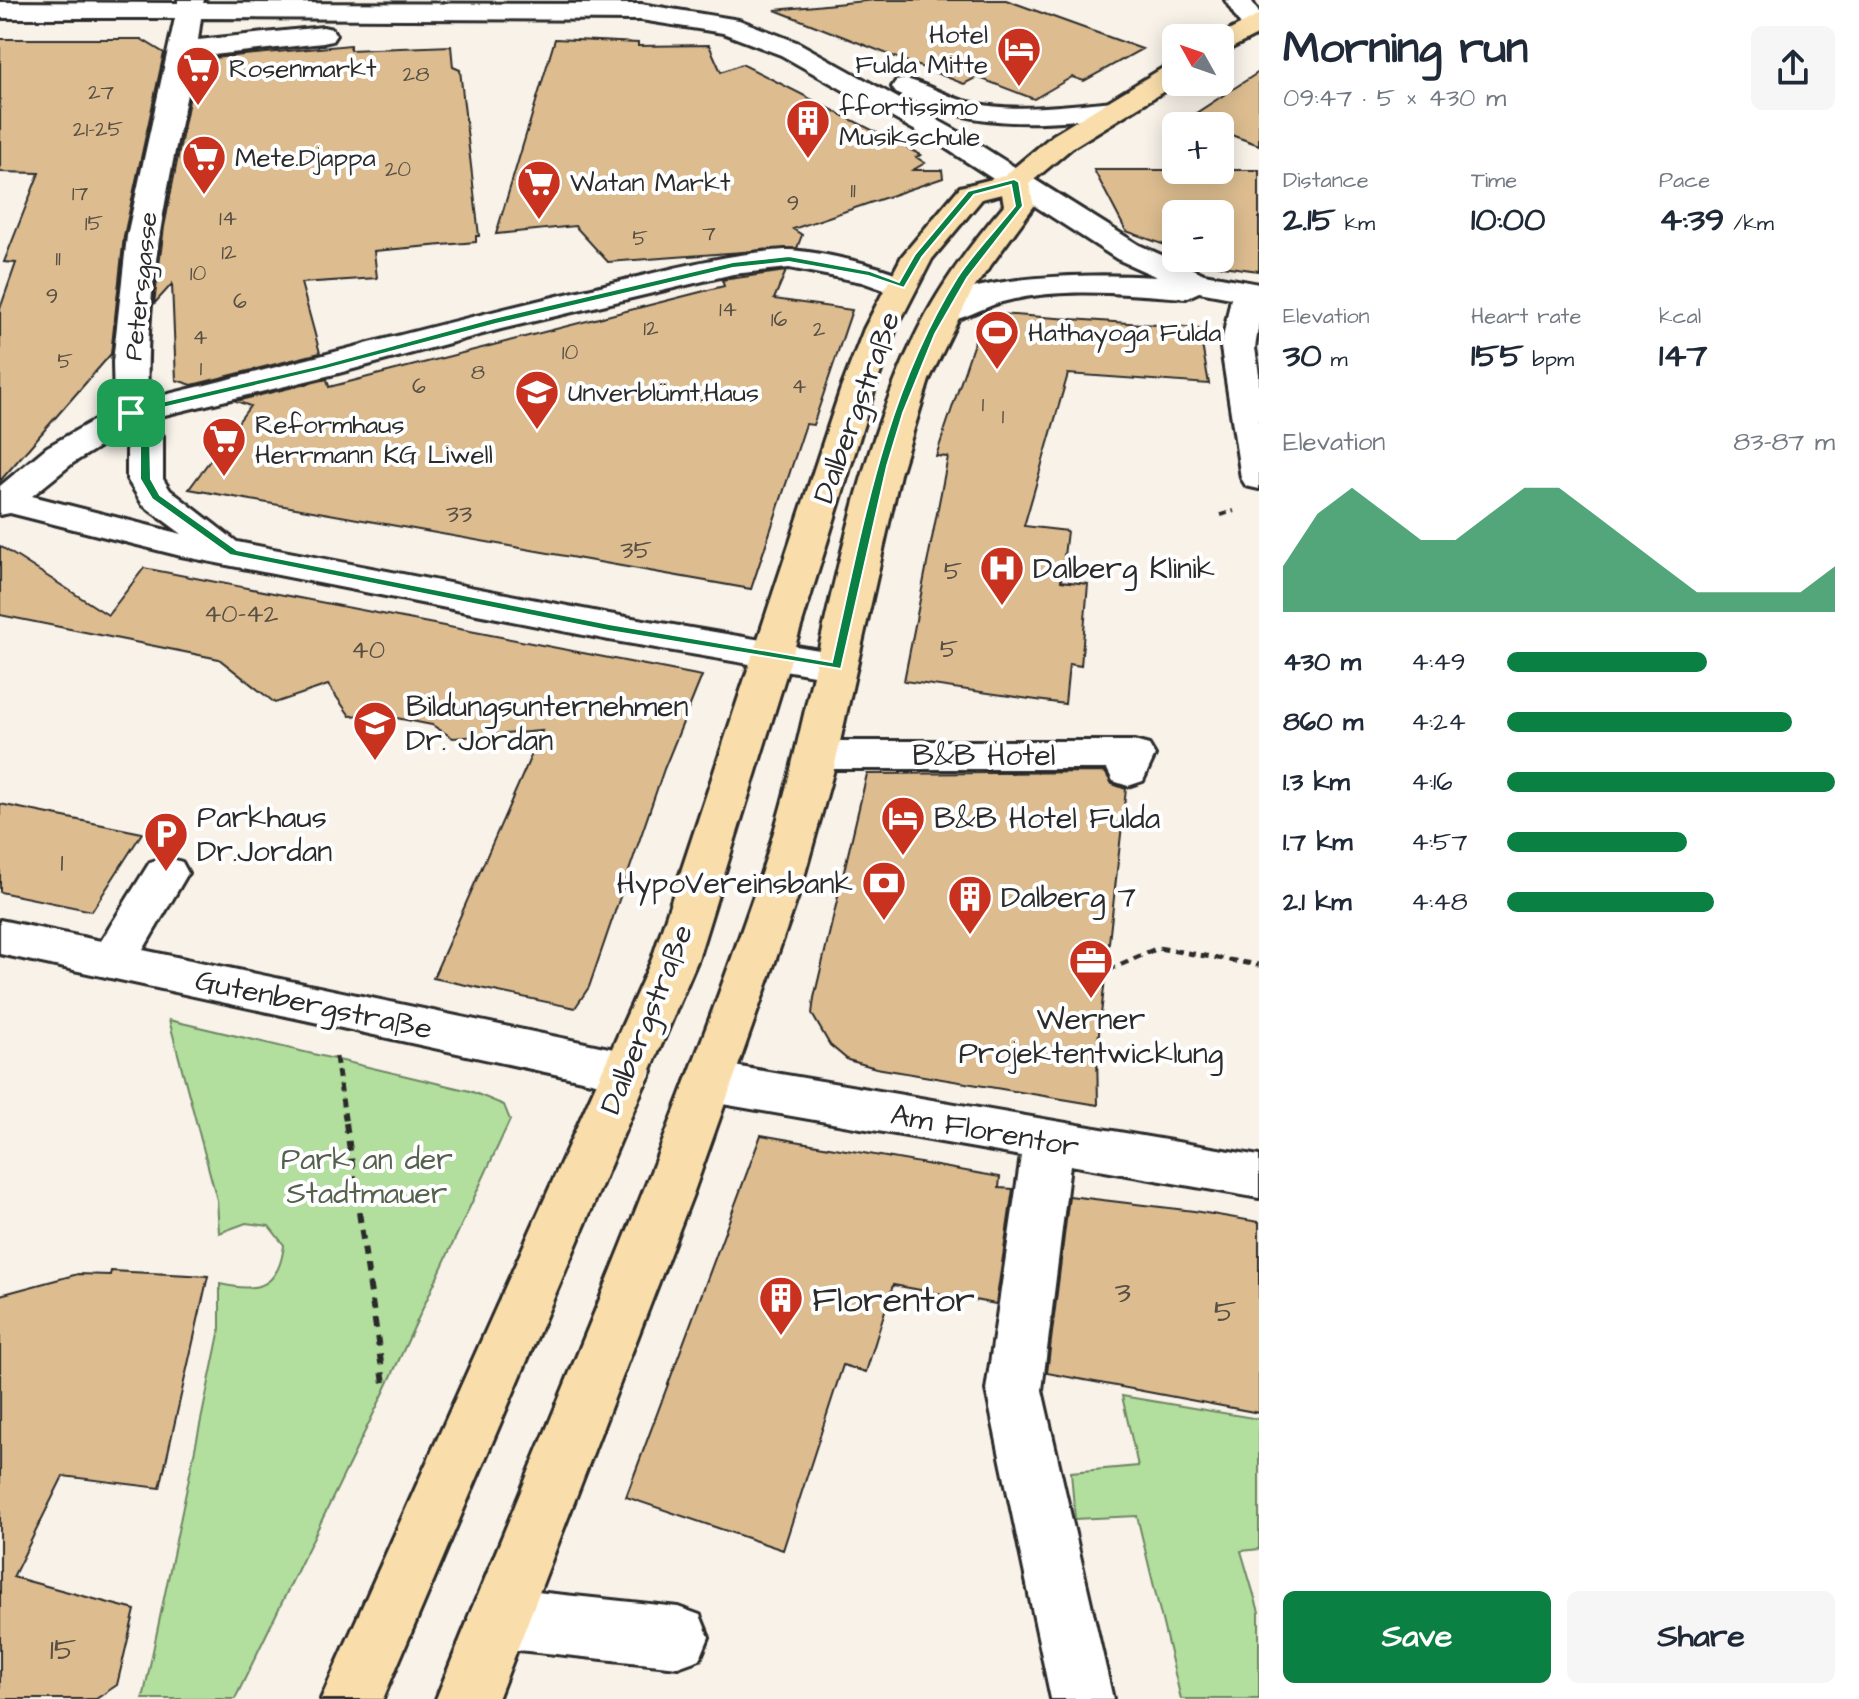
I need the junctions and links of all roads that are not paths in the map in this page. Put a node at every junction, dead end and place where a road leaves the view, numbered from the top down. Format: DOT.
graph roads {
  1 [pos="737,0"];
  2 [pos="1238,0"];
  3 [pos="189,5"];
  4 [pos="0,10"];
  5 [pos="387,11"];
  6 [pos="771,13"];
  7 [pos="673,15"];
  8 [pos="1256,25"];
  9 [pos="1234,38"];
  10 [pos="182,50"];
  11 [pos="1162,80"];
  12 [pos="1114,109"];
  13 [pos="1014,182"];
  14 [pos="901,286"];
  15 [pos="1254,293"];
  16 [pos="944,313"];
  17 [pos="131,413"];
  18 [pos="1259,478"];
  19 [pos="2,501"];
  20 [pos="234,553"];
  21 [pos="773,656"];
  22 [pos="837,666"];
  23 [pos="817,755"];
  24 [pos="1128,771"];
  25 [pos="166,873"];
  26 [pos="0,937"];
  27 [pos="112,962"];
  28 [pos="628,1071"];
  29 [pos="711,1082"];
  30 [pos="1048,1142"];
  31 [pos="1259,1177"];
  32 [pos="498,1618"];
  33 [pos="678,1637"];
  34 [pos="352,1699"];
  35 [pos="467,1699"];
  36 [pos="1082,1699"];
  1 -- 7 [label="street"];
  2 -- 8 [label="street"];
  3 -- 4 [label="street"];
  3 -- 5 [label="street"];
  3 -- 10 [label="street, Petersgasse"];
  5 -- 7 [label="street"];
  5 -- 10 [label="street"];
  6 -- 12 [label="street"];
  7 -- 13 [label="street"];
  8 -- 9 [label="main road"];
  10 -- 17 [label="street, Petersgasse"];
  11 -- 12 [label="main road"];
  12 -- 13 [label="main road"];
  13 -- 14 [label="main road, Dalbergstraße"];
  13 -- 15 [label="street"];
  13 -- 16 [label="main road, Dalbergstraße"];
  14 -- 17 [label="street"];
  14 -- 21 [label="main road, Dalbergstraße"];
  15 -- 16 [label="street"];
  15 -- 18 [label="street"];
  16 -- 22 [label="main road, Dalbergstraße"];
  17 -- 19 [label="street"];
  17 -- 20 [label="street"];
  19 -- 20 [label="street"];
  20 -- 21 [label="street"];
  21 -- 22 [label="street"];
  21 -- 28 [label="main road, Dalbergstraße"];
  22 -- 23 [label="main road, Dalbergstraße"];
  23 -- 24 [label="street, B&B Hotel"];
  23 -- 29 [label="main road, Dalbergstraße"];
  25 -- 27 [label="street"];
  26 -- 27 [label="street, Gutenbergstraße"];
  27 -- 28 [label="street, Gutenbergstraße"];
  28 -- 34 [label="main road, Dalbergstraße"];
  29 -- 30 [label="street, Am Florentor"];
  29 -- 32 [label="main road, Dalbergstraße"];
  30 -- 31 [label="street, Am Florentor"];
  30 -- 36 [label="street"];
  32 -- 33 [label="street"];
  32 -- 35 [label="main road, Dalbergstraße"];
}
